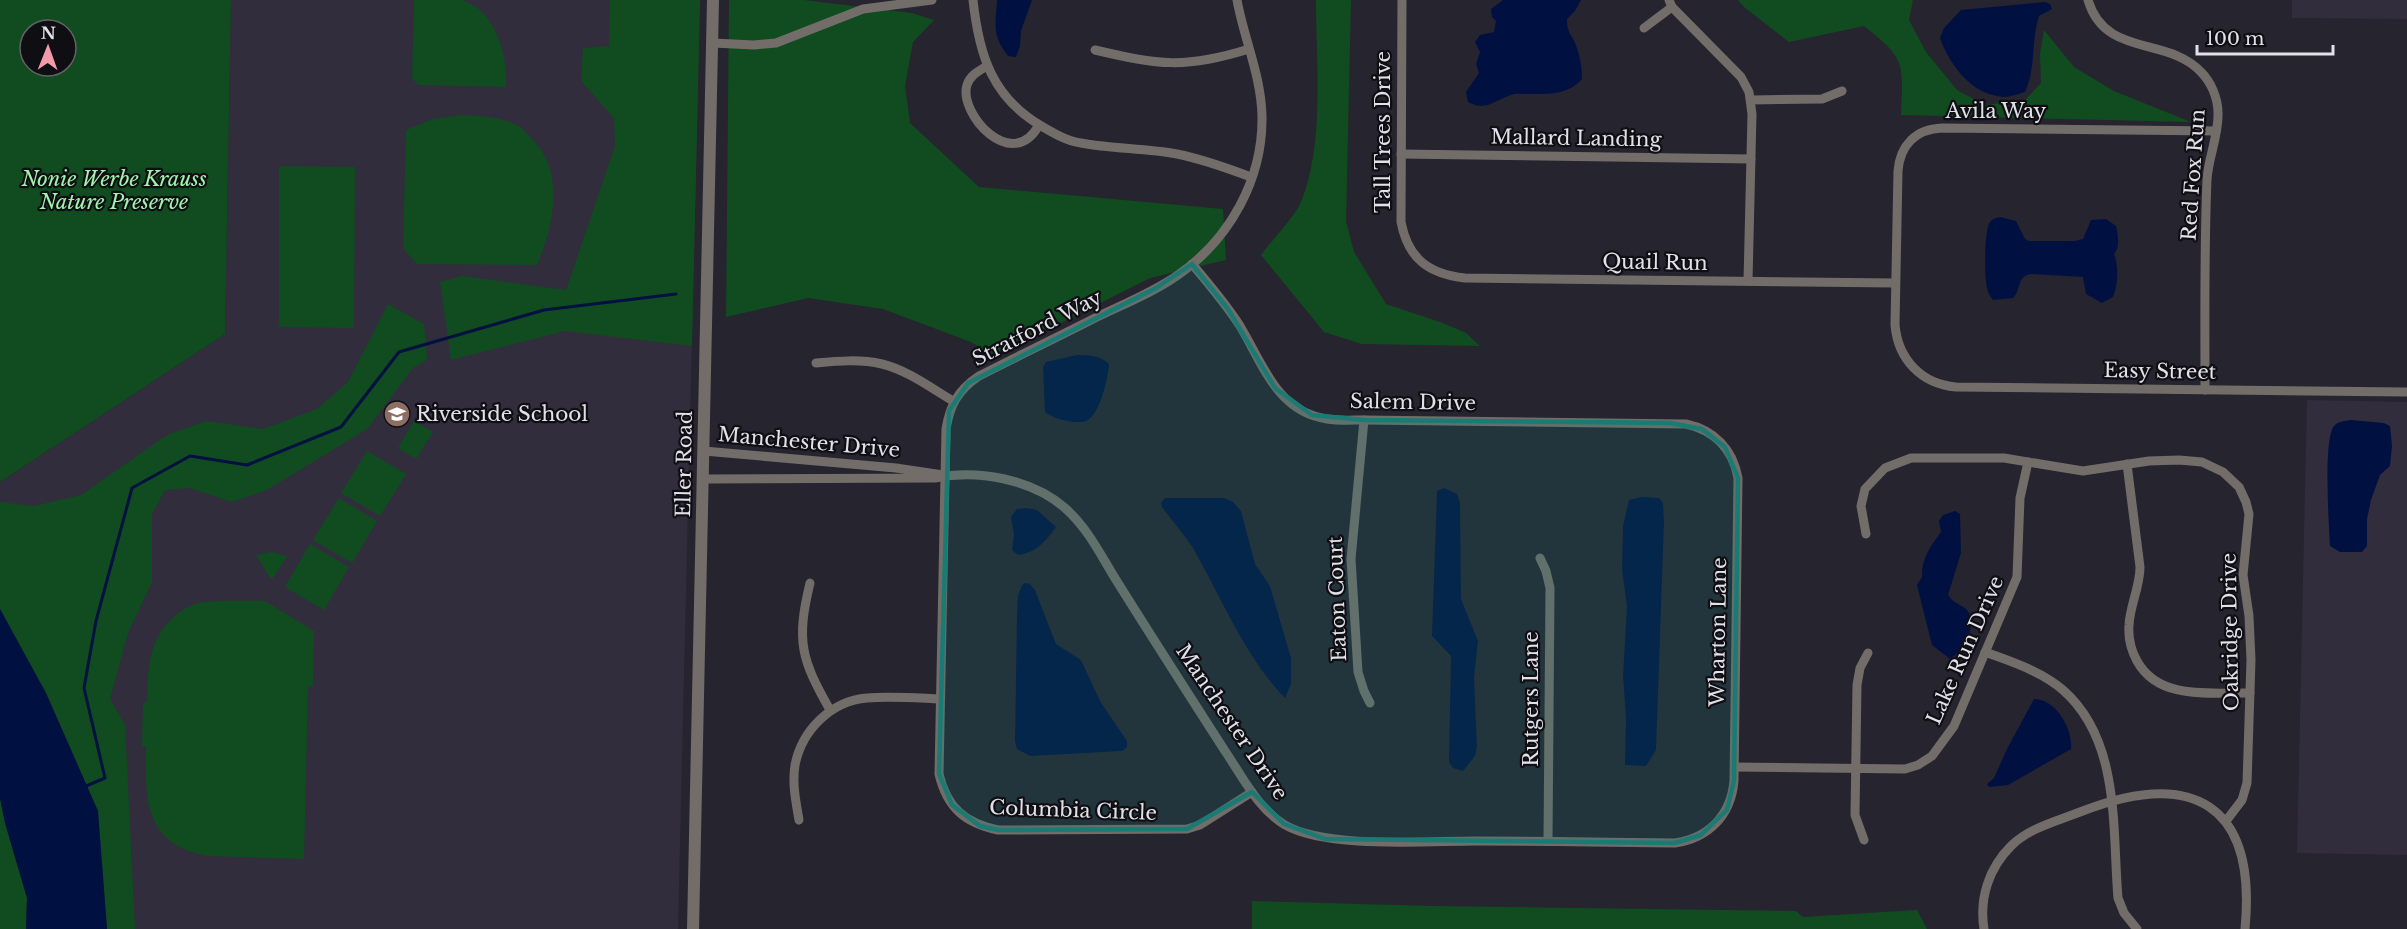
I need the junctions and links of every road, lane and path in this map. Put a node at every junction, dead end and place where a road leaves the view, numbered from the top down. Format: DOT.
graph roads {
  1 [pos="713,0"];
  2 [pos="932,0"];
  3 [pos="974,0"];
  4 [pos="1237,0"];
  5 [pos="1402,0"];
  6 [pos="2088,0"];
  7 [pos="1671,3"];
  8 [pos="1644,28"];
  9 [pos="712,43"];
  10 [pos="1250,49"];
  11 [pos="1095,50"];
  12 [pos="987,66"];
  13 [pos="1842,91"];
  14 [pos="1751,100"];
  15 [pos="1039,125"];
  16 [pos="2216,131"];
  17 [pos="1401,154"];
  18 [pos="1751,159"];
  19 [pos="1251,177"];
  20 [pos="1418,260"];
  21 [pos="1192,264"];
  22 [pos="1748,281"];
  23 [pos="1895,283"];
  24 [pos="816,363"];
  25 [pos="1915,370"];
  26 [pos="2205,390"];
  27 [pos="2407,392"];
  28 [pos="953,401"];
  29 [pos="1364,420"];
  30 [pos="1709,433"];
  31 [pos="704,451"];
  32 [pos="2028,462"];
  33 [pos="2127,464"];
  34 [pos="945,476"];
  35 [pos="703,479"];
  36 [pos="1866,534"];
  37 [pos="1540,558"];
  38 [pos="810,583"];
  39 [pos="1986,652"];
  40 [pos="1868,653"];
  41 [pos="2250,693"];
  42 [pos="940,699"];
  43 [pos="1370,703"];
  44 [pos="830,710"];
  45 [pos="1735,766"];
  46 [pos="1855,768"];
  47 [pos="1252,792"];
  48 [pos="2111,800"];
  49 [pos="799,820"];
  50 [pos="2226,821"];
  51 [pos="1706,832"];
  52 [pos="1864,840"];
  53 [pos="1548,841"];
  54 [pos="693,929"];
  55 [pos="1984,929"];
  56 [pos="2137,929"];
  57 [pos="2245,929"];
  1 -- 9 [label="street, Eller Road"];
  2 -- 9 [label="street"];
  3 -- 12 [label="street"];
  4 -- 10 [label="street, Stratford Way"];
  5 -- 17 [label="street, Tall Trees Drive"];
  6 -- 16 [label="street, Red Fox Run"];
  7 -- 8 [label="street"];
  7 -- 14 [label="street"];
  9 -- 31 [label="street, Eller Road"];
  10 -- 11 [label="street"];
  10 -- 19 [label="street, Stratford Way"];
  12 -- 15 [label="street"];
  12 -- 15 [label="street"];
  13 -- 14 [label="street"];
  14 -- 18 [label="street"];
  15 -- 19 [label="street"];
  16 -- 23 [label="street, Avila Way"];
  16 -- 26 [label="street, Red Fox Run"];
  17 -- 18 [label="street, Mallard Landing"];
  17 -- 20 [label="street, Tall Trees Drive"];
  18 -- 22 [label="street"];
  19 -- 21 [label="street, Stratford Way"];
  20 -- 22 [label="street, Quail Run"];
  21 -- 28 [label="street, Stratford Way"];
  21 -- 29 [label="street, Salem Drive"];
  22 -- 23 [label="street, Quail Run"];
  23 -- 25 [label="street, Avila Way"];
  24 -- 28 [label="street"];
  25 -- 26 [label="street, Easy Street"];
  26 -- 27 [label="street, Easy Street"];
  28 -- 34 [label="street"];
  29 -- 30 [label="street, Salem Drive"];
  29 -- 43 [label="street, Eaton Court"];
  30 -- 45 [label="street, Wharton Lane"];
  31 -- 34 [label="street, Manchester Drive"];
  31 -- 35 [label="street, Eller Road"];
  32 -- 33 [label="street, Oakridge Drive"];
  32 -- 36 [label="street, Oakridge Drive"];
  32 -- 39 [label="street, Lake Run Drive"];
  33 -- 41 [label="street"];
  33 -- 41 [label="street, Oakridge Drive"];
  34 -- 35 [label="street, Manchester Drive"];
  34 -- 42 [label="street"];
  34 -- 47 [label="street, Manchester Drive"];
  35 -- 54 [label="street, Eller Road"];
  37 -- 53 [label="street, Rutgers Lane"];
  38 -- 44 [label="street"];
  39 -- 46 [label="street, Lake Run Drive"];
  39 -- 48 [label="street"];
  40 -- 46 [label="street"];
  41 -- 50 [label="street, Oakridge Drive"];
  42 -- 44 [label="street"];
  42 -- 47 [label="street, Columbia Circle"];
  44 -- 49 [label="street"];
  45 -- 46 [label="street, Lake Run Drive"];
  45 -- 51 [label="street, Wharton Lane"];
  46 -- 52 [label="street"];
  47 -- 53 [label="street, Manchester Drive"];
  48 -- 50 [label="street"];
  48 -- 55 [label="street"];
  48 -- 56 [label="street"];
  50 -- 57 [label="street"];
  51 -- 53 [label="street, Manchester Drive"];
}
